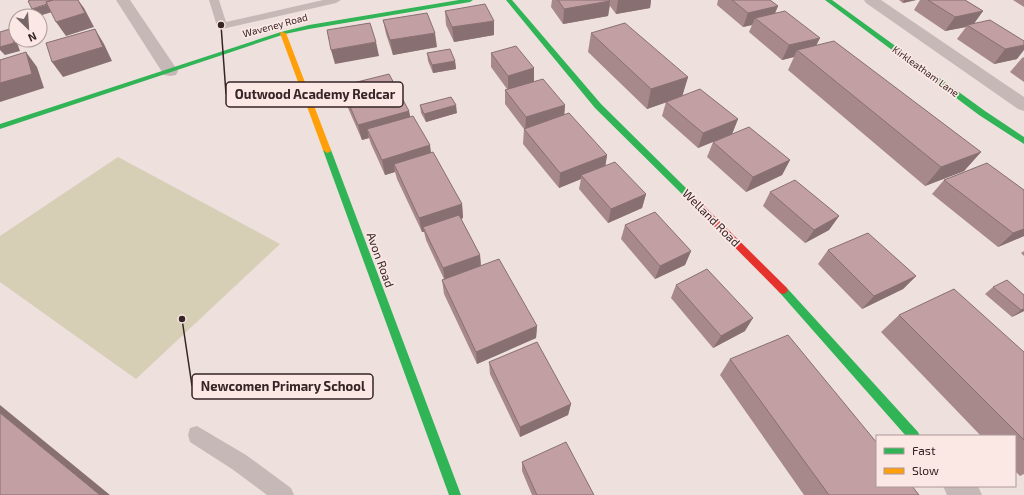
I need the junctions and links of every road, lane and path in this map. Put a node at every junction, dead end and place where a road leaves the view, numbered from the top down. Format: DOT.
graph roads {
  1 [pos="123,0"];
  2 [pos="214,0"];
  3 [pos="336,0"];
  4 [pos="470,0"];
  5 [pos="509,0"];
  6 [pos="828,0"];
  7 [pos="871,0"];
  8 [pos="283,33"];
  9 [pos="170,70"];
  10 [pos="1024,105"];
  11 [pos="0,127"];
  12 [pos="1024,141"];
  13 [pos="197,435"];
  14 [pos="913,435"];
  15 [pos="959,487"];
  16 [pos="284,495"];
  17 [pos="455,495"];
  18 [pos="966,495"];
  1 -- 9 [label="street"];
  2 -- 3 [label="lane"];
  4 -- 8 [label="street, Waveney Road"];
  5 -- 14 [label="street, Welland Road"];
  6 -- 12 [label="street, Kirkleatham Lane"];
  7 -- 10 [label="street"];
  8 -- 9 [label="street, Waveney Road"];
  8 -- 17 [label="street, Avon Road"];
  9 -- 11 [label="street, Waveney Road"];
  13 -- 16 [label="lane"];
  15 -- 18 [label="street"];
}
